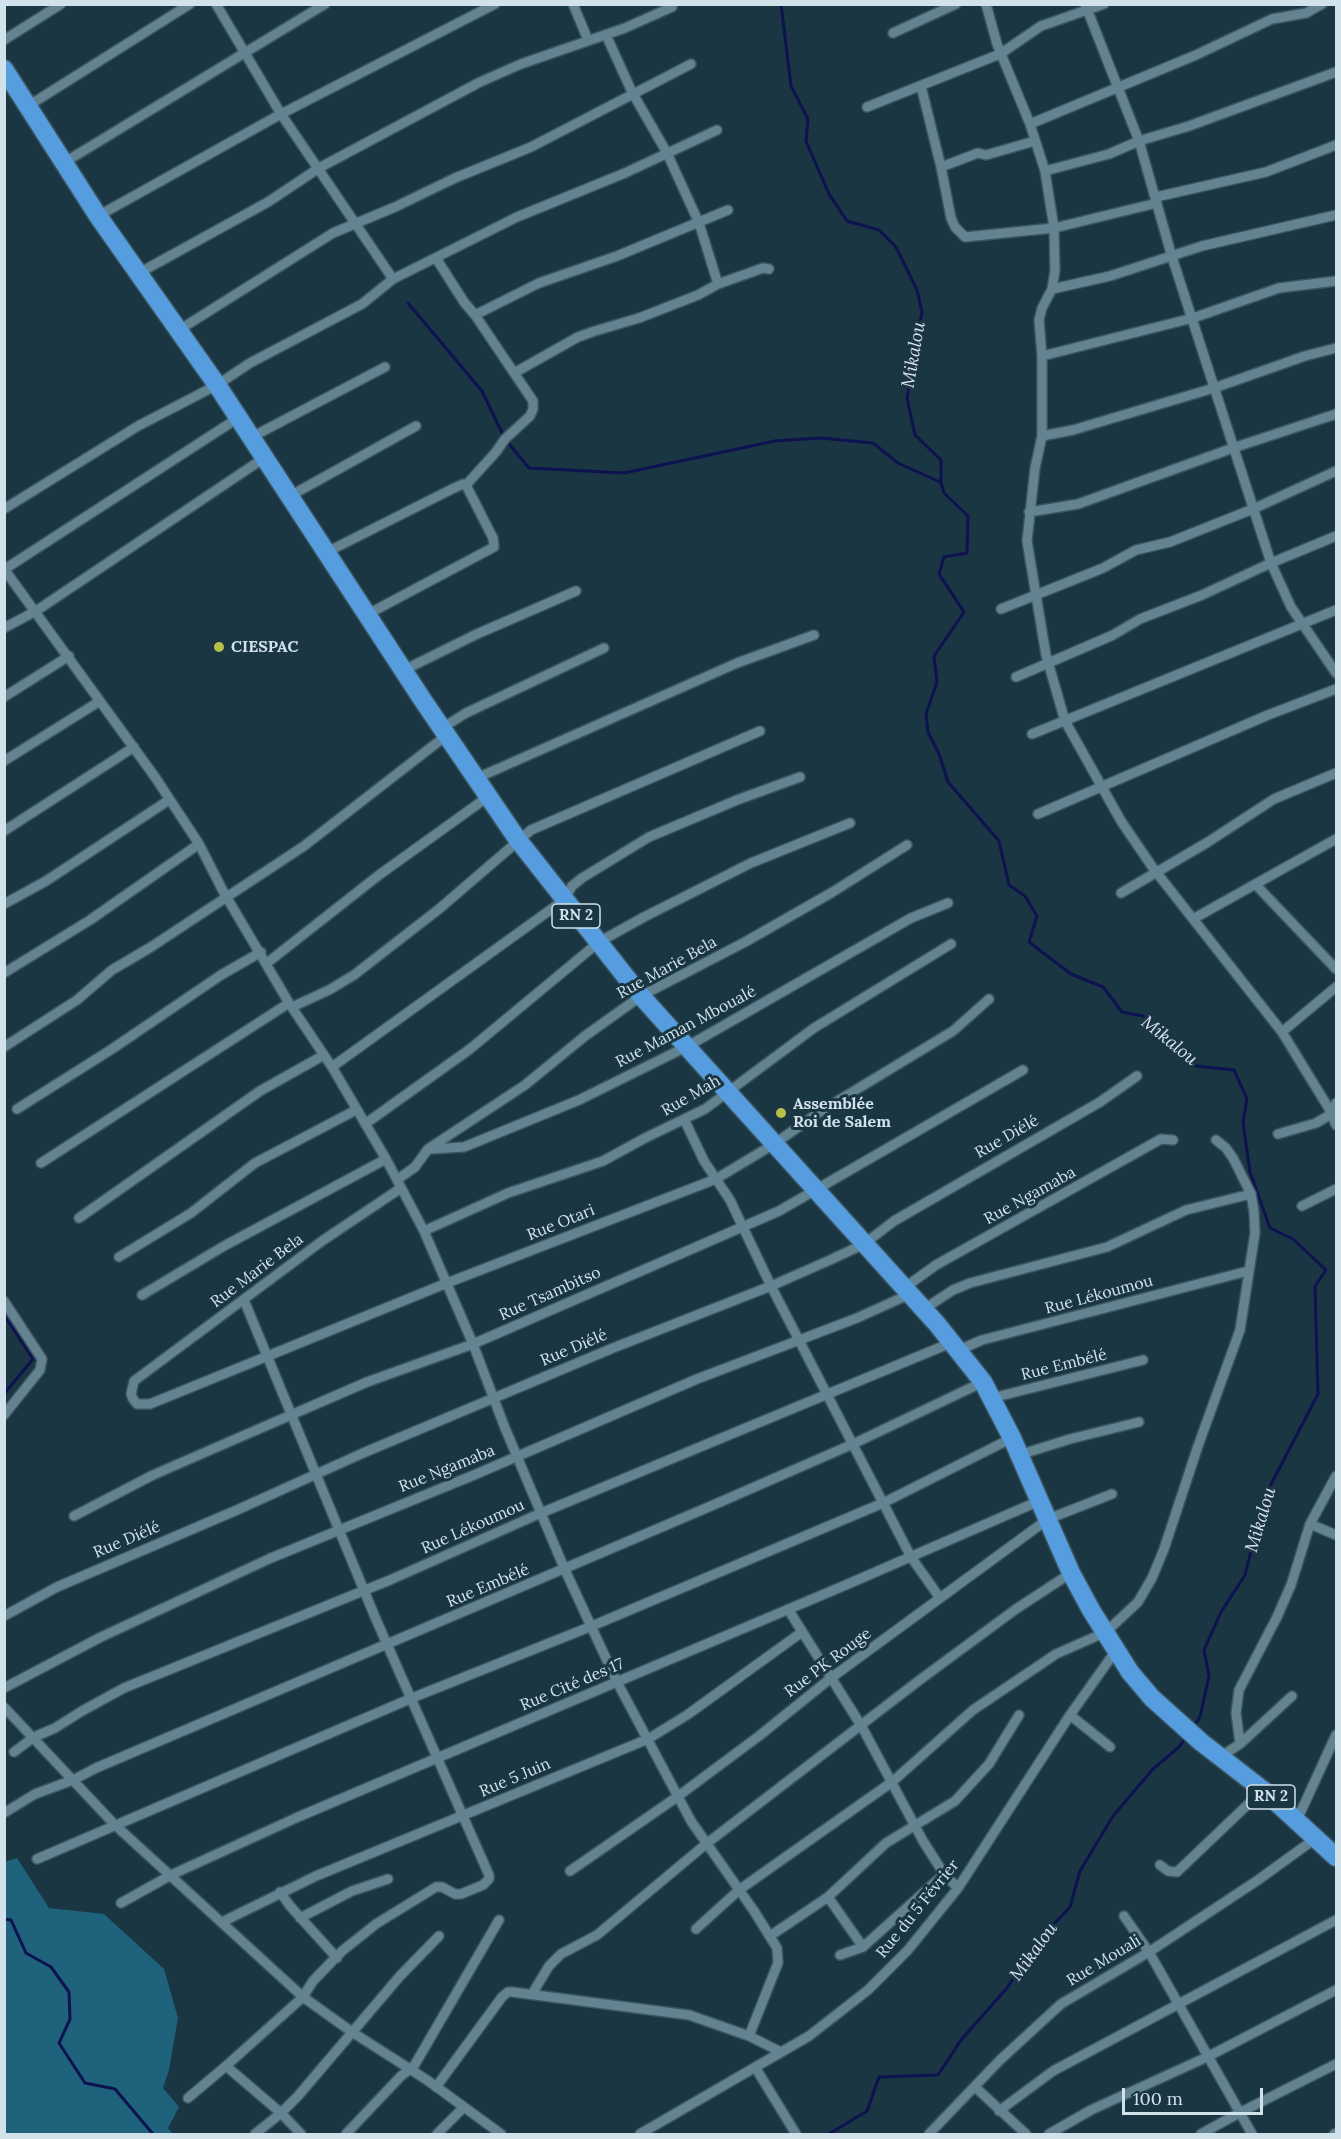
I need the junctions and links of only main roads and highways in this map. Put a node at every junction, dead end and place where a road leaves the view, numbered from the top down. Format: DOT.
graph roads {
  1 [pos="4,69"];
  2 [pos="1336,1857"];
  1 -- 2 [label="highway, RN 2"];
}
